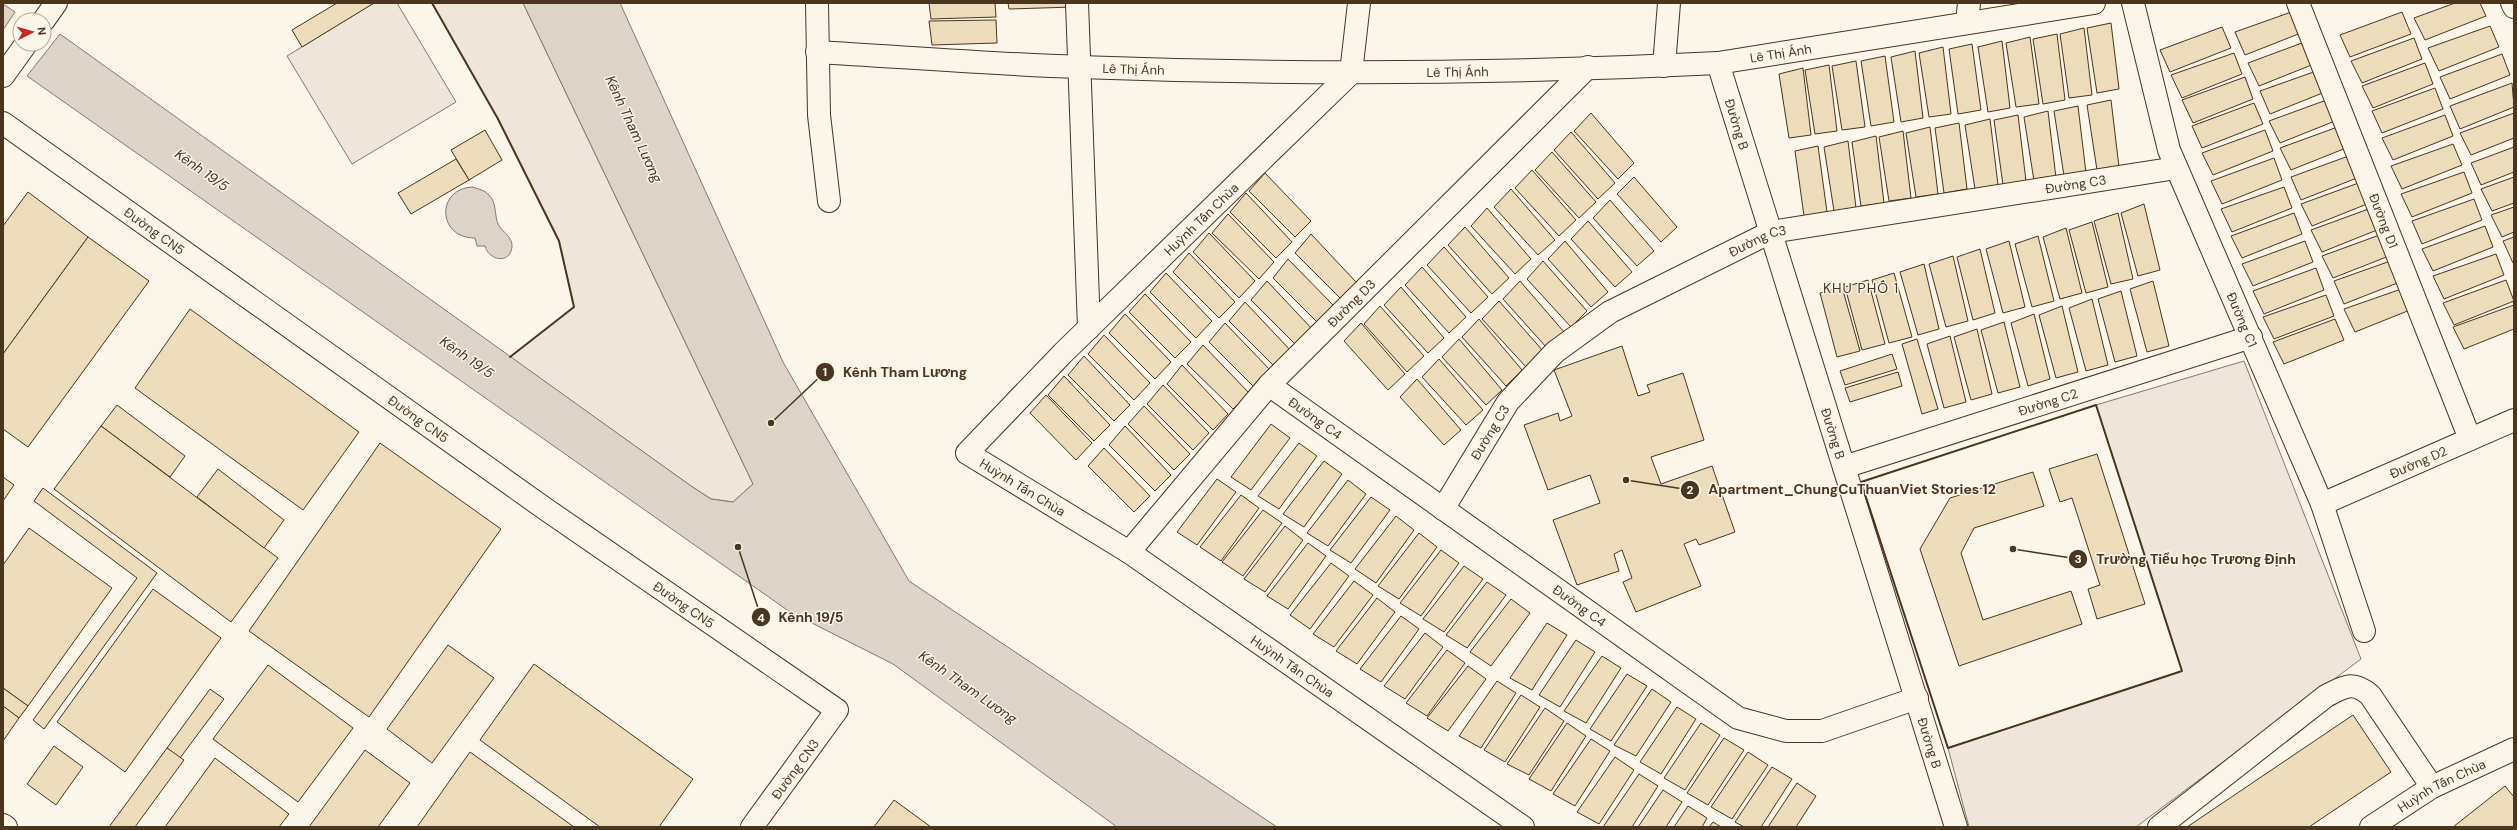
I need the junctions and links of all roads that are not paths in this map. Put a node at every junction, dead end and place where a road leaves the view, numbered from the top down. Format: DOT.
graph roads {
  1 [pos="817,3"];
  2 [pos="1077,3"];
  3 [pos="1359,3"];
  4 [pos="1669,3"];
  5 [pos="2094,3"];
  6 [pos="2133,3"];
  7 [pos="2298,3"];
  8 [pos="2512,3"];
  9 [pos="2514,7"];
  10 [pos="1968,13"];
  11 [pos="20,52"];
  12 [pos="817,52"];
  13 [pos="1718,63"];
  14 [pos="1664,66"];
  15 [pos="1079,67"];
  16 [pos="1588,67"];
  17 [pos="1351,73"];
  18 [pos="4,74"];
  19 [pos="3,123"];
  20 [pos="2176,168"];
  21 [pos="829,201"];
  22 [pos="1771,232"];
  23 [pos="1089,328"];
  24 [pos="2251,337"];
  25 [pos="1269,385"];
  26 [pos="2514,420"];
  27 [pos="2470,439"];
  28 [pos="1844,467"];
  29 [pos="2322,504"];
  30 [pos="1443,509"];
  31 [pos="1129,552"];
  32 [pos="2364,631"];
  33 [pos="1917,698"];
  34 [pos="837,710"];
  35 [pos="2514,750"];
  36 [pos="2432,787"];
  37 [pos="3,825"];
  38 [pos="6,827"];
  39 [pos="752,827"];
  40 [pos="1523,827"];
  41 [pos="1956,827"];
  42 [pos="2159,827"];
  43 [pos="2371,827"];
  1 -- 12 [label="street"];
  2 -- 15 [label="street"];
  3 -- 17 [label="street"];
  4 -- 14 [label="street"];
  5 -- 10 [label="street, Lê Thị Ánh"];
  6 -- 20 [label="street, Đường C1"];
  7 -- 27 [label="street, Đường D1"];
  8 -- 9 [label="street"];
  10 -- 13 [label="street, Lê Thị Ánh"];
  11 -- 18 [label="street"];
  12 -- 15 [label="street, Lê Thị Ánh"];
  12 -- 21 [label="street"];
  13 -- 14 [label="street, Lê Thị Ánh"];
  13 -- 22 [label="street, Đường B"];
  14 -- 16 [label="street, Lê Thị Ánh"];
  15 -- 17 [label="street, Lê Thị Ánh"];
  15 -- 23 [label="street"];
  16 -- 17 [label="street, Lê Thị Ánh"];
  16 -- 25 [label="street, Đường D3"];
  17 -- 23 [label="street, Huỳnh Tấn Chùa"];
  19 -- 34 [label="street, Đường CN5"];
  20 -- 22 [label="street, Đường C3"];
  20 -- 24 [label="street, Đường C1"];
  22 -- 28 [label="street, Đường B"];
  22 -- 30 [label="street, Đường C3"];
  23 -- 31 [label="street, Huỳnh Tấn Chùa"];
  24 -- 28 [label="street, Đường C2"];
  24 -- 29 [label="street, Đường C1"];
  25 -- 30 [label="street, Đường C4"];
  25 -- 31 [label="street, Đường D3"];
  26 -- 27 [label="street, Đường D2"];
  27 -- 29 [label="street, Đường D2"];
  28 -- 33 [label="street, Đường B"];
  29 -- 32 [label="street, Đường C1"];
  30 -- 33 [label="street, Đường C4"];
  31 -- 40 [label="street, Huỳnh Tấn Chùa"];
  33 -- 41 [label="street, Đường B"];
  34 -- 39 [label="street, Đường CN3"];
  35 -- 36 [label="street, Huỳnh Tấn Chùa"];
  36 -- 42 [label="street"];
  36 -- 43 [label="street, Huỳnh Tấn Chùa"];
  37 -- 38 [label="street"];
}
